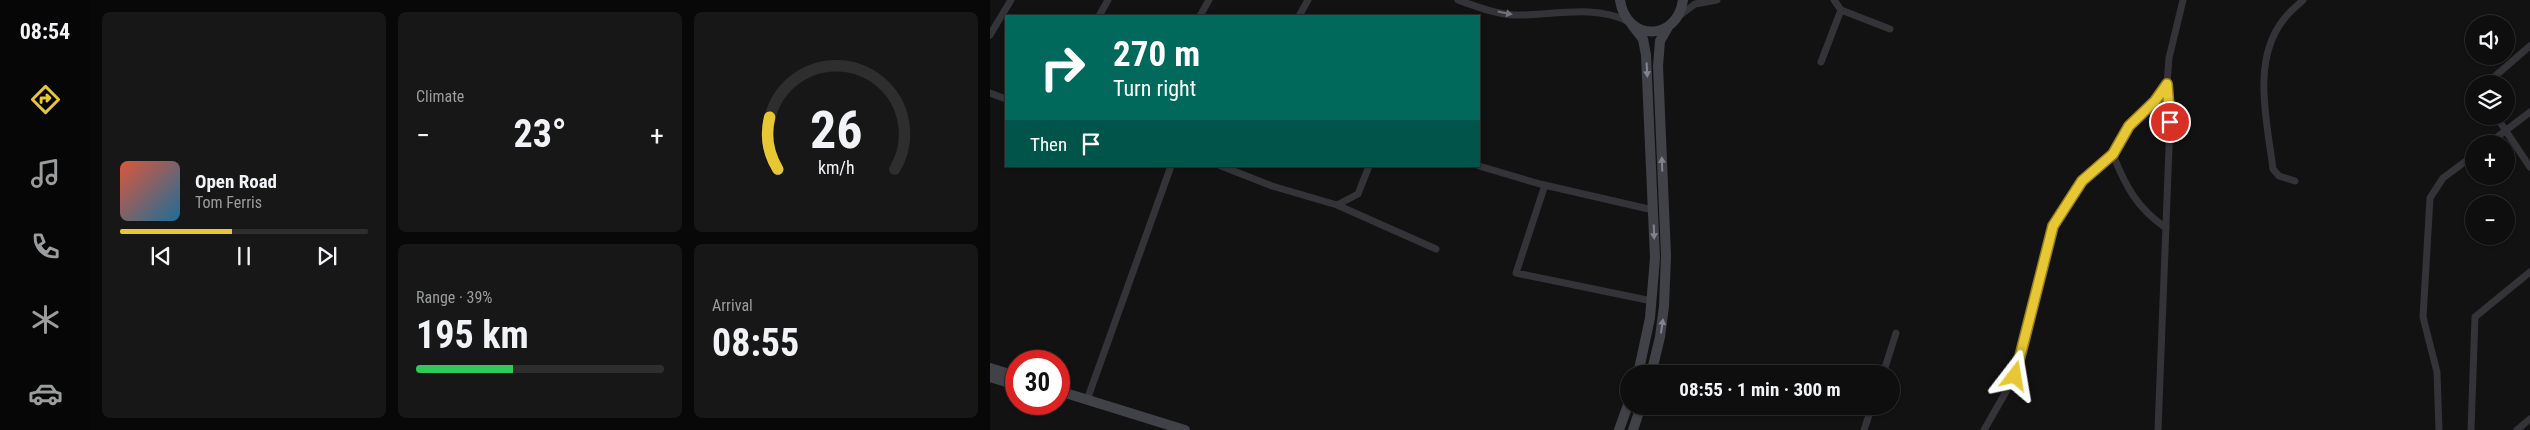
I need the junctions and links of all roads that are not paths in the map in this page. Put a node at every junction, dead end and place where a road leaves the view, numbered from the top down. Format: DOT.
graph roads {
  1 [pos="1010,0"];
  2 [pos="1108,0"];
  3 [pos="1209,0"];
  4 [pos="1308,0"];
  5 [pos="1458,0"];
  6 [pos="1620,0"];
  7 [pos="1683,0"];
  8 [pos="1717,0"];
  9 [pos="1834,0"];
  10 [pos="2183,0"];
  11 [pos="2303,0"];
  12 [pos="1841,10"];
  13 [pos="1100,15"];
  14 [pos="1201,15"];
  15 [pos="1299,15"];
  16 [pos="1678,17"];
  17 [pos="1630,23"];
  18 [pos="1668,27"];
  19 [pos="1890,29"];
  20 [pos="990,35"];
  21 [pos="2530,46"];
  22 [pos="1820,62"];
  23 [pos="2496,75"];
  24 [pos="2167,84"];
  25 [pos="990,93"];
  26 [pos="1005,98"];
  27 [pos="2530,112"];
  28 [pos="2503,125"];
  29 [pos="2507,130"];
  30 [pos="2500,135"];
  31 [pos="2113,154"];
  32 [pos="2465,161"];
  33 [pos="1480,166"];
  34 [pos="1171,167"];
  35 [pos="1224,167"];
  36 [pos="1369,167"];
  37 [pos="2530,167"];
  38 [pos="2295,181"];
  39 [pos="1545,186"];
  40 [pos="1337,205"];
  41 [pos="1653,210"];
  42 [pos="2166,228"];
  43 [pos="1436,249"];
  44 [pos="2530,272"];
  45 [pos="1652,301"];
  46 [pos="1896,333"];
  47 [pos="1640,365"];
  48 [pos="1653,365"];
  49 [pos="1886,365"];
  50 [pos="990,368"];
  51 [pos="1005,373"];
  52 [pos="990,377"];
  53 [pos="1005,382"];
  54 [pos="1070,395"];
  55 [pos="1087,400"];
  56 [pos="1070,401"];
  57 [pos="1625,415"];
  58 [pos="1638,415"];
  59 [pos="1869,415"];
  60 [pos="2530,419"];
  61 [pos="1161,430"];
  62 [pos="1185,430"];
  63 [pos="1620,430"];
  64 [pos="1633,430"];
  65 [pos="1864,430"];
  66 [pos="1984,430"];
  67 [pos="2158,430"];
  68 [pos="2438,430"];
  69 [pos="2471,430"];
  70 [pos="2517,430"];
  1 -- 20 [label="street"];
  2 -- 13 [label="street"];
  3 -- 14 [label="street"];
  4 -- 15 [label="street"];
  5 -- 17 [label="street, one-way"];
  6 -- 17 [label="main road"];
  7 -- 16 [label="main road"];
  8 -- 16 [label="street"];
  9 -- 12 [label="street"];
  10 -- 24 [label="street"];
  11 -- 38 [label="street"];
  12 -- 19 [label="street"];
  12 -- 22 [label="street"];
  16 -- 18 [label="main road"];
  17 -- 18 [label="main road"];
  17 -- 41 [label="main road, one-way"];
  48 -- 18 [label="main road, one-way"];
  21 -- 23 [label="street"];
  24 -- 31 [label="street"];
  24 -- 42 [label="street"];
  25 -- 26 [label="street"];
  27 -- 29 [label="street"];
  28 -- 29 [label="street"];
  29 -- 30 [label="street"];
  29 -- 37 [label="street"];
  31 -- 42 [label="street"];
  31 -- 66 [label="street"];
  32 -- 68 [label="street"];
  33 -- 39 [label="street"];
  34 -- 55 [label="street"];
  35 -- 40 [label="street"];
  36 -- 40 [label="street"];
  39 -- 41 [label="street"];
  39 -- 45 [label="street"];
  40 -- 43 [label="street"];
  41 -- 45 [label="main road, one-way"];
  42 -- 67 [label="street"];
  44 -- 69 [label="street"];
  45 -- 47 [label="main road"];
  46 -- 49 [label="street"];
  50 -- 51 [label="main road"];
  52 -- 53 [label="main road"];
  54 -- 55 [label="main road"];
  55 -- 62 [label="main road"];
  56 -- 61 [label="main road"];
  57 -- 63 [label="main road"];
  58 -- 64 [label="main road"];
  59 -- 65 [label="street"];
  60 -- 70 [label="street"];
}
